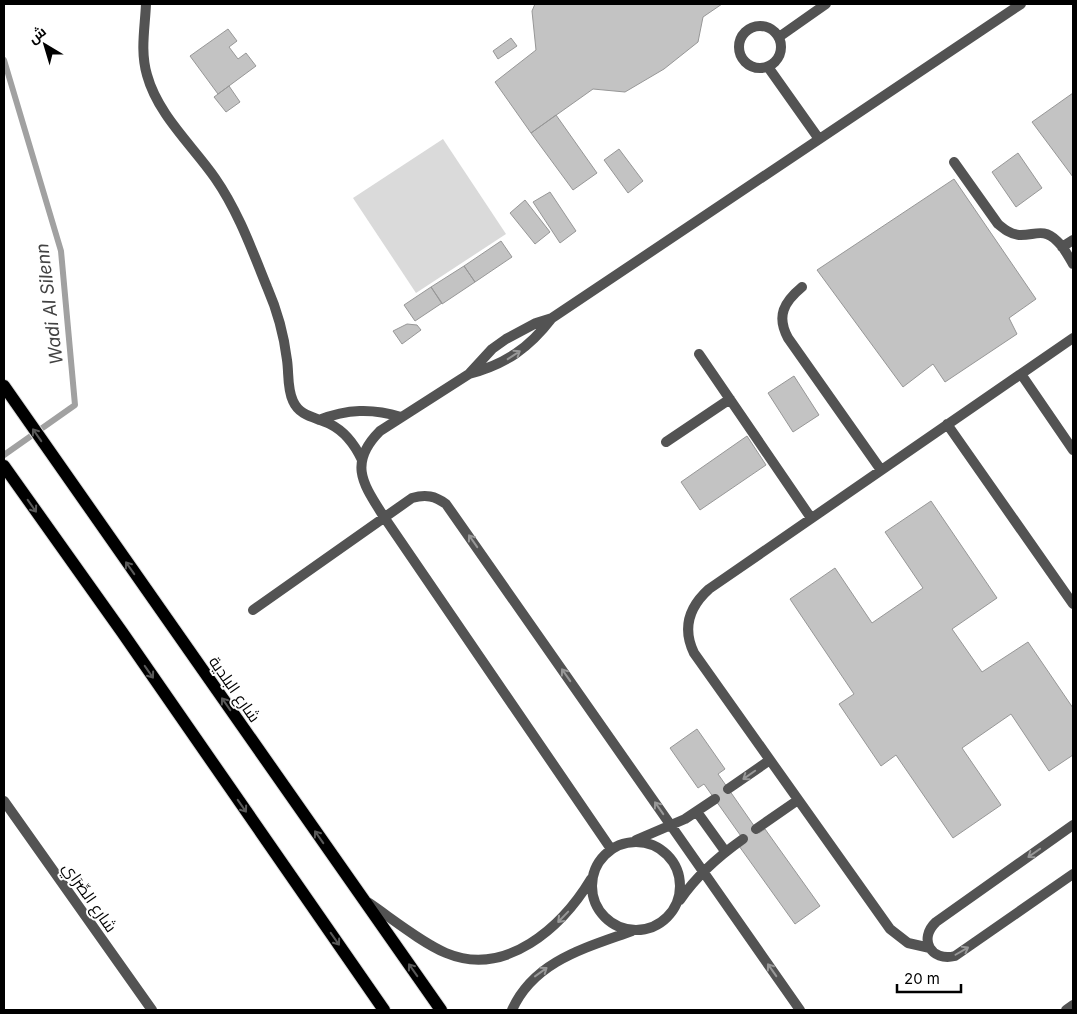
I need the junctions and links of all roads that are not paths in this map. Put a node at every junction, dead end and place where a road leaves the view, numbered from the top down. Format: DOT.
graph roads {
  1 [pos="146,4"];
  2 [pos="826,4"];
  3 [pos="1021,4"];
  4 [pos="779,37"];
  5 [pos="768,67"];
  6 [pos="820,139"];
  7 [pos="954,162"];
  8 [pos="1073,240"];
  9 [pos="1062,247"];
  10 [pos="1073,264"];
  11 [pos="802,287"];
  12 [pos="552,318"];
  13 [pos="1073,338"];
  14 [pos="699,354"];
  15 [pos="469,374"];
  16 [pos="1021,374"];
  17 [pos="4,386"];
  18 [pos="730,399"];
  19 [pos="401,417"];
  20 [pos="319,420"];
  21 [pos="947,424"];
  22 [pos="666,442"];
  23 [pos="1073,450"];
  24 [pos="362,460"];
  25 [pos="4,466"];
  26 [pos="881,470"];
  27 [pos="384,517"];
  28 [pos="812,518"];
  29 [pos="1073,604"];
  30 [pos="252,610"];
  31 [pos="770,760"];
  32 [pos="728,789"];
  33 [pos="715,799"];
  34 [pos="798,800"];
  35 [pos="4,801"];
  36 [pos="697,812"];
  37 [pos="1073,824"];
  38 [pos="671,826"];
  39 [pos="756,829"];
  40 [pos="743,838"];
  41 [pos="633,841"];
  42 [pos="611,849"];
  43 [pos="725,852"];
  44 [pos="703,872"];
  45 [pos="1073,874"];
  46 [pos="592,878"];
  47 [pos="362,899"];
  48 [pos="676,906"];
  49 [pos="634,930"];
  50 [pos="930,948"];
  51 [pos="1073,1005"];
  52 [pos="148,1009"];
  53 [pos="384,1010"];
  54 [pos="441,1010"];
  55 [pos="512,1010"];
  56 [pos="800,1010"];
  57 [pos="1066,1010"];
  1 -- 20 [label="street"];
  2 -- 4 [label="street"];
  3 -- 6 [label="street"];
  4 -- 5 [label="street"];
  4 -- 5 [label="street"];
  5 -- 6 [label="street"];
  6 -- 12 [label="street"];
  7 -- 9 [label="street"];
  8 -- 9 [label="street"];
  9 -- 10 [label="street"];
  11 -- 26 [label="street"];
  12 -- 15 [label="street"];
  15 -- 12 [label="street, one-way"];
  13 -- 16 [label="street"];
  14 -- 18 [label="street"];
  15 -- 19 [label="street"];
  16 -- 21 [label="street"];
  16 -- 23 [label="street"];
  47 -- 17 [label="main road, شارع البلدية, one-way"];
  18 -- 22 [label="street"];
  18 -- 28 [label="street"];
  19 -- 20 [label="street"];
  19 -- 24 [label="street"];
  20 -- 24 [label="street"];
  21 -- 26 [label="street"];
  21 -- 29 [label="street"];
  24 -- 27 [label="street"];
  25 -- 53 [label="main road, one-way"];
  26 -- 28 [label="street"];
  27 -- 30 [label="street"];
  38 -- 27 [label="street, one-way"];
  27 -- 42 [label="street"];
  28 -- 31 [label="street"];
  31 -- 32 [label="street, one-way"];
  31 -- 34 [label="street"];
  33 -- 36 [label="street"];
  34 -- 39 [label="street"];
  34 -- 50 [label="street"];
  35 -- 52 [label="street, شارع الصِّرَاي"];
  36 -- 38 [label="street"];
  36 -- 43 [label="street"];
  37 -- 50 [label="street, one-way"];
  38 -- 41 [label="street"];
  38 -- 44 [label="street"];
  40 -- 43 [label="street"];
  41 -- 42 [label="street"];
  41 -- 48 [label="street"];
  42 -- 46 [label="street"];
  43 -- 44 [label="street"];
  44 -- 48 [label="street"];
  56 -- 44 [label="street, one-way"];
  50 -- 45 [label="street, one-way"];
  46 -- 47 [label="street, one-way"];
  46 -- 49 [label="street"];
  54 -- 47 [label="main road, شارع البلدية, one-way"];
  48 -- 49 [label="street"];
  55 -- 49 [label="street, one-way"];
  51 -- 57 [label="street"];
}
